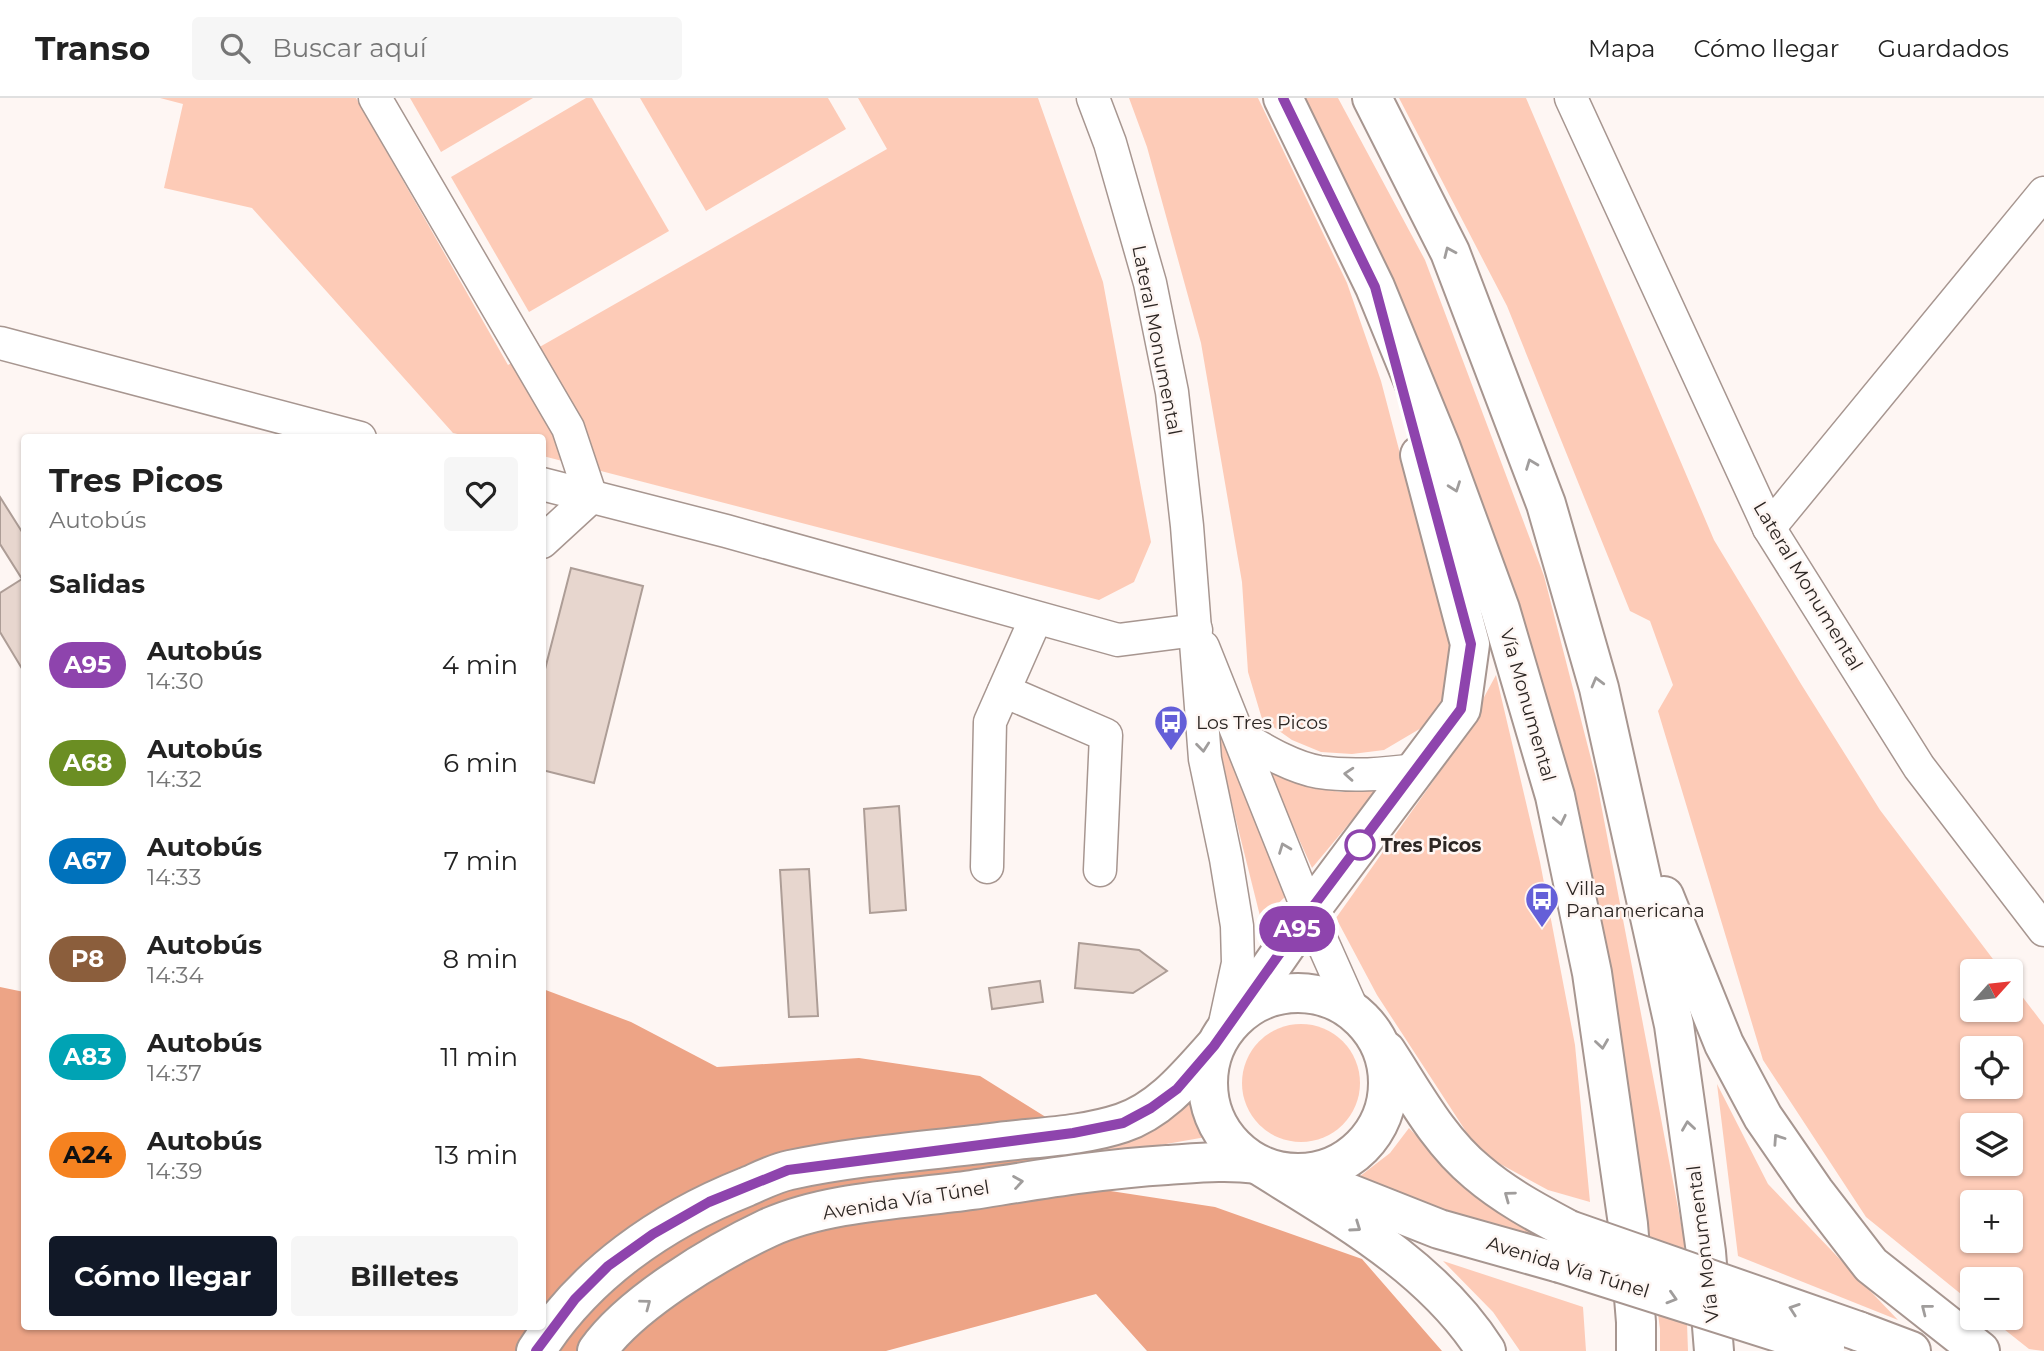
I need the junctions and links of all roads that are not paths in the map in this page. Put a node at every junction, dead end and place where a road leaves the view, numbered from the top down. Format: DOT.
graph roads {
  1 [pos="375,98"];
  2 [pos="1093,98"];
  3 [pos="1283,98"];
  4 [pos="1372,98"];
  5 [pos="1571,98"];
  6 [pos="2044,193"];
  7 [pos="1375,287"];
  8 [pos="0,344"];
  9 [pos="345,434"];
  10 [pos="546,485"];
  11 [pos="591,496"];
  12 [pos="1769,528"];
  13 [pos="546,538"];
  14 [pos="1036,618"];
  15 [pos="1196,630"];
  16 [pos="1004,691"];
  17 [pos="1241,736"];
  18 [pos="1614,748"];
  19 [pos="1417,770"];
  20 [pos="987,867"];
  21 [pos="1100,870"];
  22 [pos="1309,912"];
  23 [pos="2044,930"];
  24 [pos="1365,1025"];
  25 [pos="1225,1032"];
  26 [pos="1257,1164"];
  27 [pos="1300,1174"];
  28 [pos="1564,1246"];
  29 [pos="1849,1341"];
  30 [pos="1714,1347"];
  31 [pos="536,1351"];
  32 [pos="597,1351"];
  33 [pos="1486,1351"];
  34 [pos="1636,1351"];
  35 [pos="1911,1351"];
  36 [pos="1980,1351"];
  1 -- 11 [label="street"];
  2 -- 15 [label="street, Lateral Monumental"];
  3 -- 7 [label="main road, Vía Monumental"];
  18 -- 4 [label="main road, Vía Monumental, one-way"];
  5 -- 12 [label="street, Lateral Monumental"];
  6 -- 12 [label="street"];
  7 -- 19 [label="main road"];
  7 -- 34 [label="main road, Vía Monumental, one-way"];
  8 -- 9 [label="street"];
  10 -- 11 [label="street"];
  11 -- 13 [label="street"];
  11 -- 14 [label="street"];
  12 -- 23 [label="street, Lateral Monumental"];
  14 -- 15 [label="street"];
  14 -- 16 [label="street"];
  15 -- 17 [label="street, Lateral Monumental"];
  15 -- 25 [label="street, Lateral Monumental, one-way"];
  16 -- 20 [label="street"];
  16 -- 21 [label="street"];
  19 -- 17 [label="street, one-way"];
  22 -- 17 [label="street, Lateral Monumental, one-way"];
  30 -- 18 [label="main road, Vía Monumental, one-way"];
  36 -- 18 [label="main road, one-way"];
  19 -- 22 [label="main road"];
  22 -- 24 [label="street, Lateral Monumental"];
  22 -- 25 [label="main road"];
  24 -- 25 [label="main road"];
  24 -- 27 [label="main road"];
  28 -- 24 [label="main road, Avenida Vía Túnel, one-way"];
  25 -- 26 [label="main road"];
  25 -- 31 [label="main road"];
  26 -- 27 [label="main road"];
  32 -- 26 [label="main road, Avenida Vía Túnel, one-way"];
  26 -- 33 [label="main road, one-way"];
  27 -- 28 [label="main road, Avenida Vía Túnel"];
  28 -- 29 [label="main road, Avenida Vía Túnel, bridge"];
  29 -- 35 [label="main road, Avenida Vía Túnel"];
}
